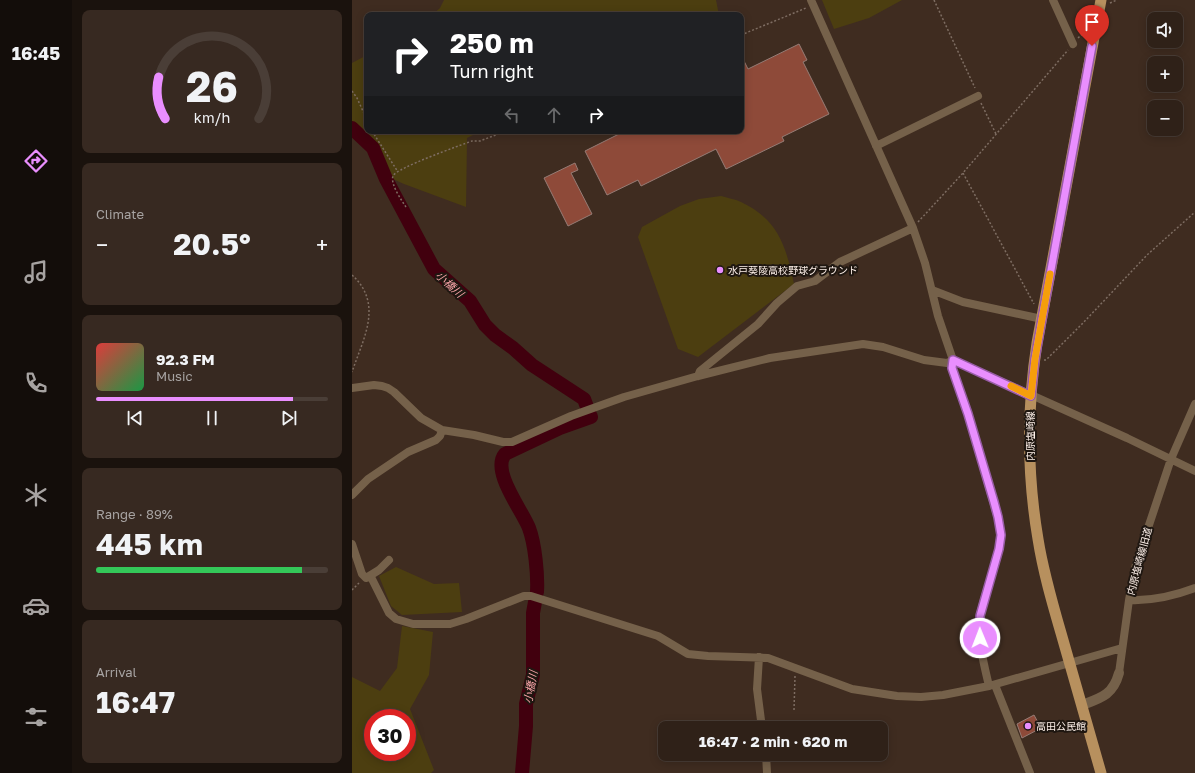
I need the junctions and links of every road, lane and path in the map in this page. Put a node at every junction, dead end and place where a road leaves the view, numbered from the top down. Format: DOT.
graph roads {
  1 [pos="934,0"];
  2 [pos="1053,0"];
  3 [pos="1101,0"];
  4 [pos="812,2"];
  5 [pos="1095,30"];
  6 [pos="744,34"];
  7 [pos="1073,44"];
  8 [pos="352,91"];
  9 [pos="978,96"];
  10 [pos="364,113"];
  11 [pos="374,134"];
  12 [pos="498,134"];
  13 [pos="996,134"];
  14 [pos="876,146"];
  15 [pos="398,172"];
  16 [pos="963,173"];
  17 [pos="406,207"];
  18 [pos="1195,212"];
  19 [pos="913,228"];
  20 [pos="352,275"];
  21 [pos="932,290"];
  22 [pos="1044,307"];
  23 [pos="1042,319"];
  24 [pos="1035,359"];
  25 [pos="953,360"];
  26 [pos="352,372"];
  27 [pos="698,376"];
  28 [pos="352,388"];
  29 [pos="1031,396"];
  30 [pos="1195,404"];
  31 [pos="442,430"];
  32 [pos="1171,459"];
  33 [pos="1195,471"];
  34 [pos="352,495"];
  35 [pos="352,544"];
  36 [pos="389,560"];
  37 [pos="368,578"];
  38 [pos="1195,588"];
  39 [pos="352,590"];
  40 [pos="1129,600"];
  41 [pos="1122,648"];
  42 [pos="759,657"];
  43 [pos="1069,663"];
  44 [pos="795,667"];
  45 [pos="1119,673"];
  46 [pos="992,686"];
  47 [pos="1082,705"];
  48 [pos="794,710"];
  49 [pos="761,721"];
  50 [pos="767,761"];
  51 [pos="768,773"];
  52 [pos="1030,773"];
  53 [pos="1101,773"];
  1 -- 9 [label="path"];
  2 -- 7 [label="street"];
  3 -- 5 [label="main road, 内原塩崎線"];
  4 -- 6 [label="path"];
  4 -- 14 [label="street"];
  5 -- 7 [label="path"];
  5 -- 22 [label="main road, 内原塩崎線"];
  7 -- 13 [label="path"];
  8 -- 10 [label="path"];
  9 -- 13 [label="path"];
  9 -- 14 [label="street"];
  11 -- 15 [label="path"];
  12 -- 15 [label="path"];
  13 -- 16 [label="path"];
  14 -- 19 [label="street"];
  15 -- 17 [label="path"];
  16 -- 19 [label="path"];
  16 -- 22 [label="path"];
  18 -- 24 [label="path"];
  19 -- 21 [label="street"];
  19 -- 27 [label="street"];
  20 -- 26 [label="path"];
  21 -- 23 [label="street"];
  21 -- 25 [label="street"];
  22 -- 23 [label="main road, 内原塩崎線"];
  23 -- 24 [label="main road, 内原塩崎線"];
  24 -- 29 [label="main road, 内原塩崎線"];
  25 -- 27 [label="street"];
  25 -- 29 [label="street"];
  25 -- 46 [label="street"];
  27 -- 31 [label="street"];
  28 -- 31 [label="street"];
  29 -- 32 [label="street"];
  29 -- 43 [label="main road, 内原塩崎線"];
  30 -- 32 [label="street, 内原塩崎線旧道"];
  31 -- 34 [label="street"];
  32 -- 33 [label="street"];
  32 -- 40 [label="street, 内原塩崎線旧道"];
  35 -- 37 [label="street"];
  36 -- 37 [label="street"];
  37 -- 39 [label="path"];
  37 -- 42 [label="street"];
  38 -- 40 [label="street"];
  40 -- 41 [label="street, 内原塩崎線旧道"];
  41 -- 43 [label="street"];
  41 -- 45 [label="street, 内原塩崎線旧道"];
  42 -- 44 [label="street"];
  42 -- 49 [label="street"];
  43 -- 46 [label="street"];
  43 -- 47 [label="main road, 内原塩崎線"];
  44 -- 46 [label="street"];
  44 -- 48 [label="path"];
  45 -- 47 [label="street, 内原塩崎線旧道"];
  46 -- 52 [label="street"];
  47 -- 53 [label="main road, 内原塩崎線"];
  50 -- 51 [label="street"];
}
